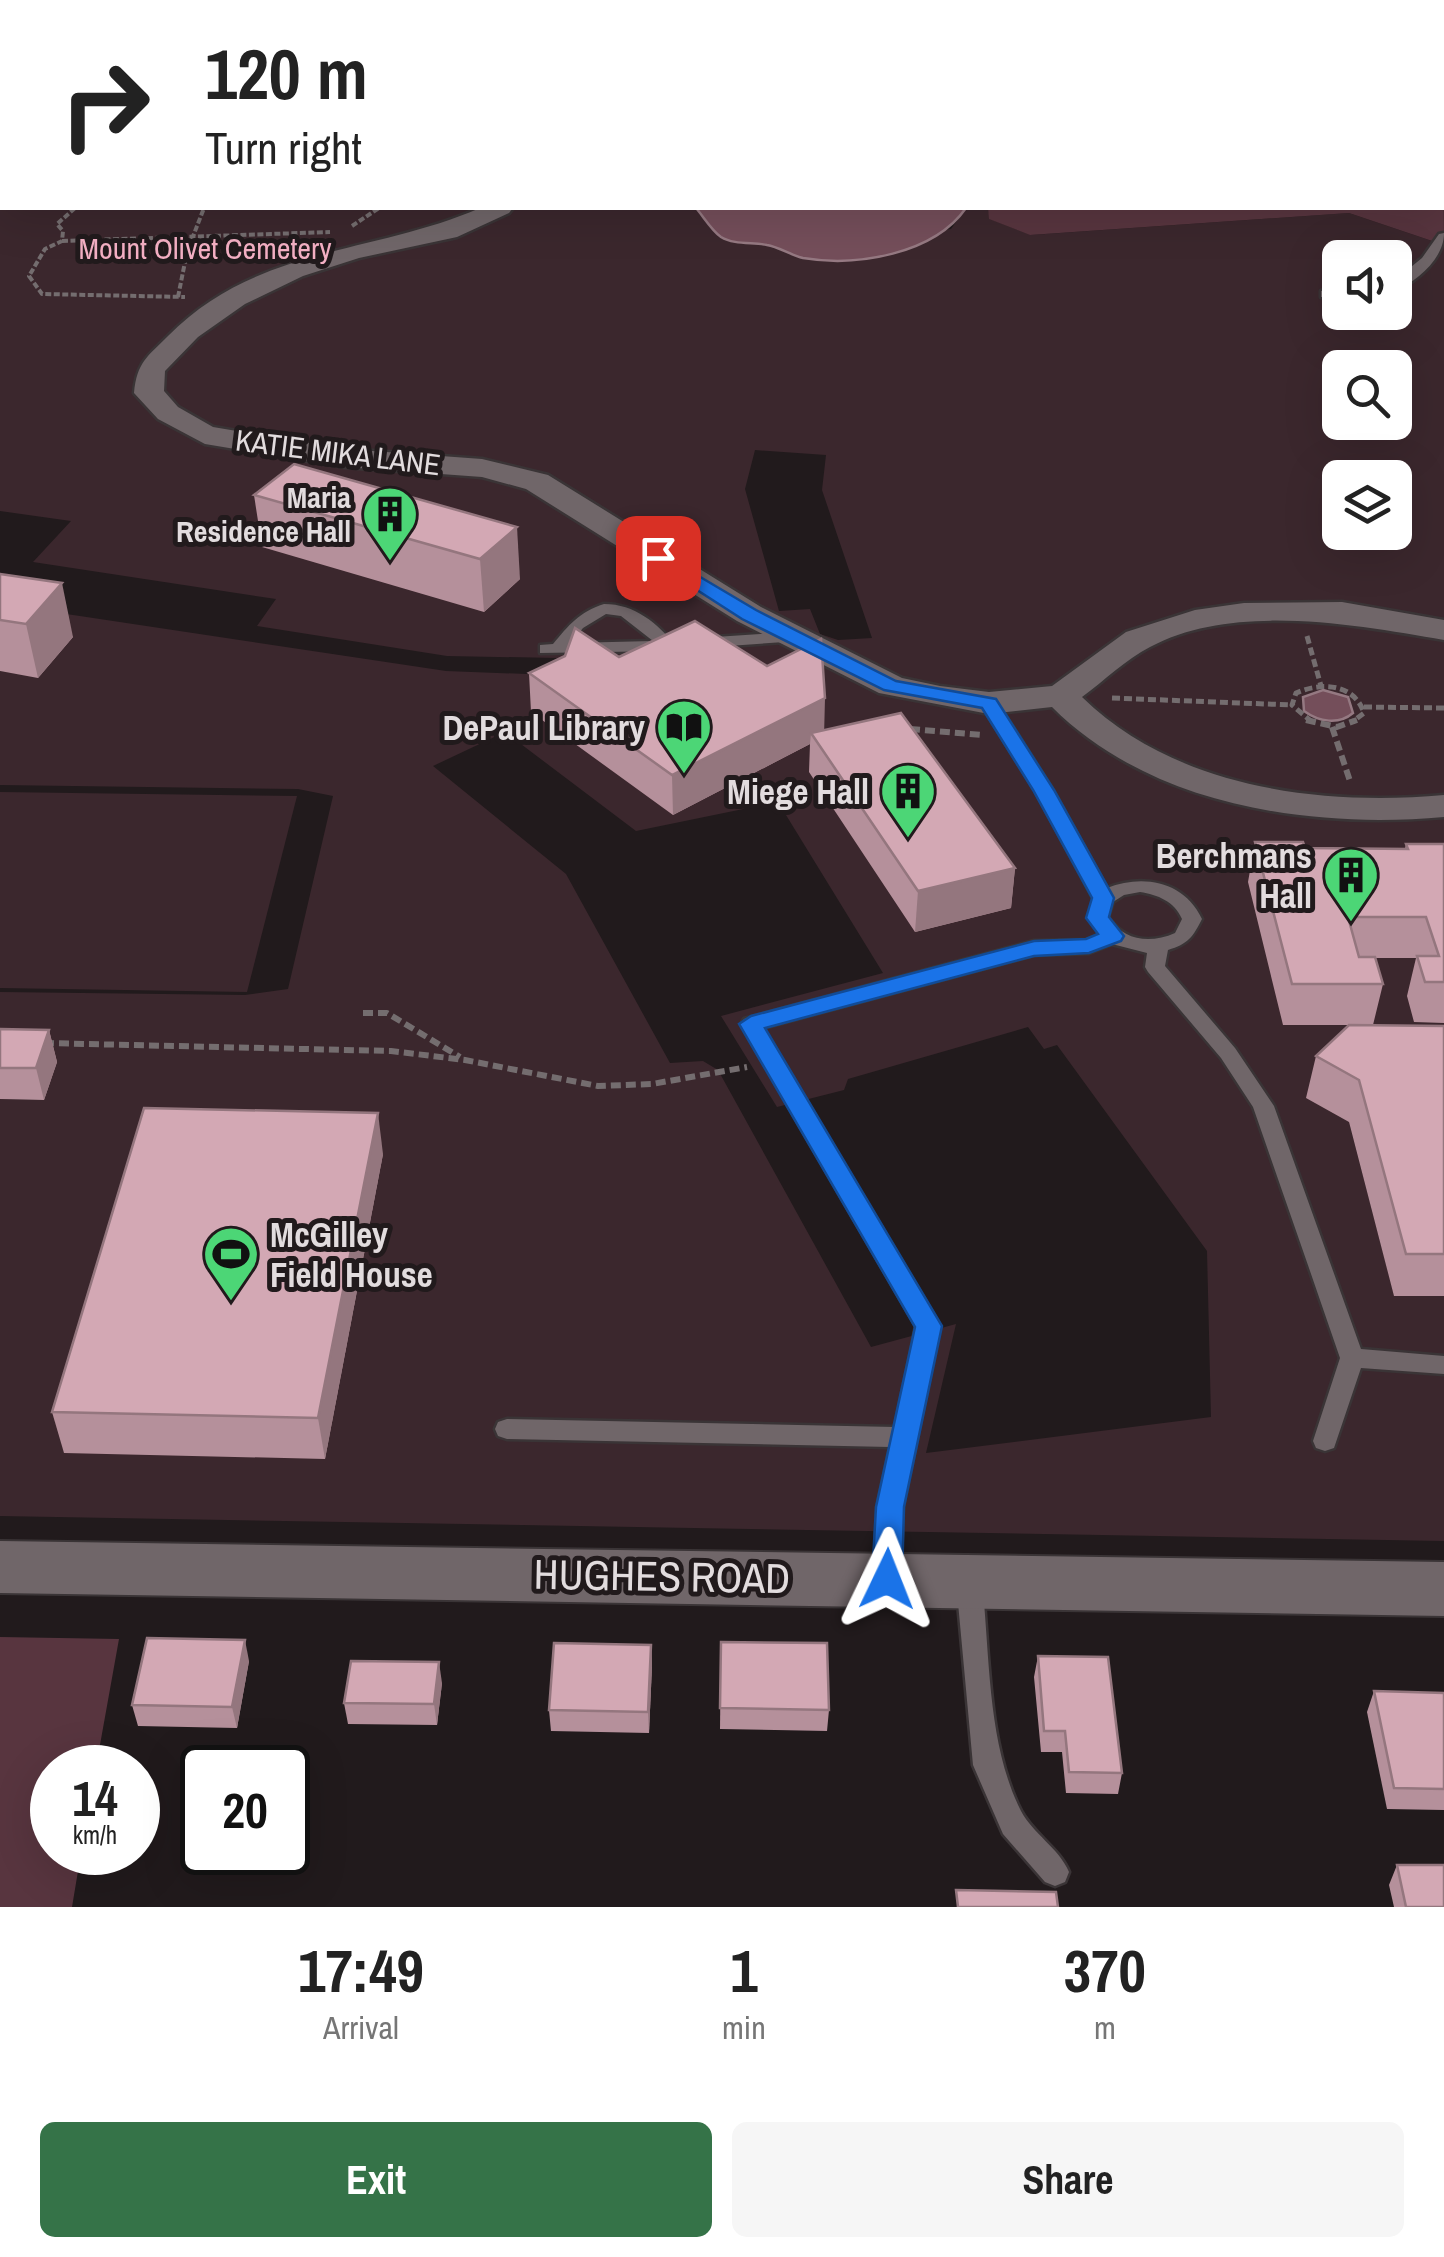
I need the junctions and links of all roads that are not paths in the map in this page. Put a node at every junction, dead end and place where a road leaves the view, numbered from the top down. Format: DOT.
graph roads {
  1 [pos="495,210"];
  2 [pos="1444,237"];
  3 [pos="1412,273"];
  4 [pos="1444,630"];
  5 [pos="793,637"];
  6 [pos="667,646"];
  7 [pos="1061,696"];
  8 [pos="989,703"];
  9 [pos="1444,806"];
  10 [pos="1103,898"];
  11 [pos="1113,936"];
  12 [pos="1158,946"];
  13 [pos="1352,1358"];
  14 [pos="1444,1366"];
  15 [pos="508,1429"];
  16 [pos="905,1437"];
  17 [pos="1325,1441"];
  18 [pos="0,1567"];
  19 [pos="887,1579"];
  20 [pos="969,1580"];
  21 [pos="1444,1589"];
  22 [pos="1055,1872"];
  1 -- 5 [label="street, KATIE MIKA LANE"];
  2 -- 3 [label="lane"];
  4 -- 7 [label="street"];
  5 -- 6 [label="lane"];
  5 -- 8 [label="street, KATIE MIKA LANE"];
  6 -- 6 [label="lane"];
  7 -- 8 [label="street, KATIE MIKA LANE"];
  7 -- 9 [label="street"];
  8 -- 10 [label="lane"];
  10 -- 11 [label="lane"];
  10 -- 12 [label="lane"];
  11 -- 12 [label="lane"];
  11 -- 16 [label="lane"];
  12 -- 13 [label="lane"];
  13 -- 14 [label="lane"];
  13 -- 17 [label="lane"];
  15 -- 16 [label="lane"];
  16 -- 19 [label="lane"];
  18 -- 19 [label="street, HUGHES ROAD"];
  19 -- 20 [label="street, HUGHES ROAD"];
  20 -- 21 [label="street, HUGHES ROAD"];
  20 -- 22 [label="lane"];
}
